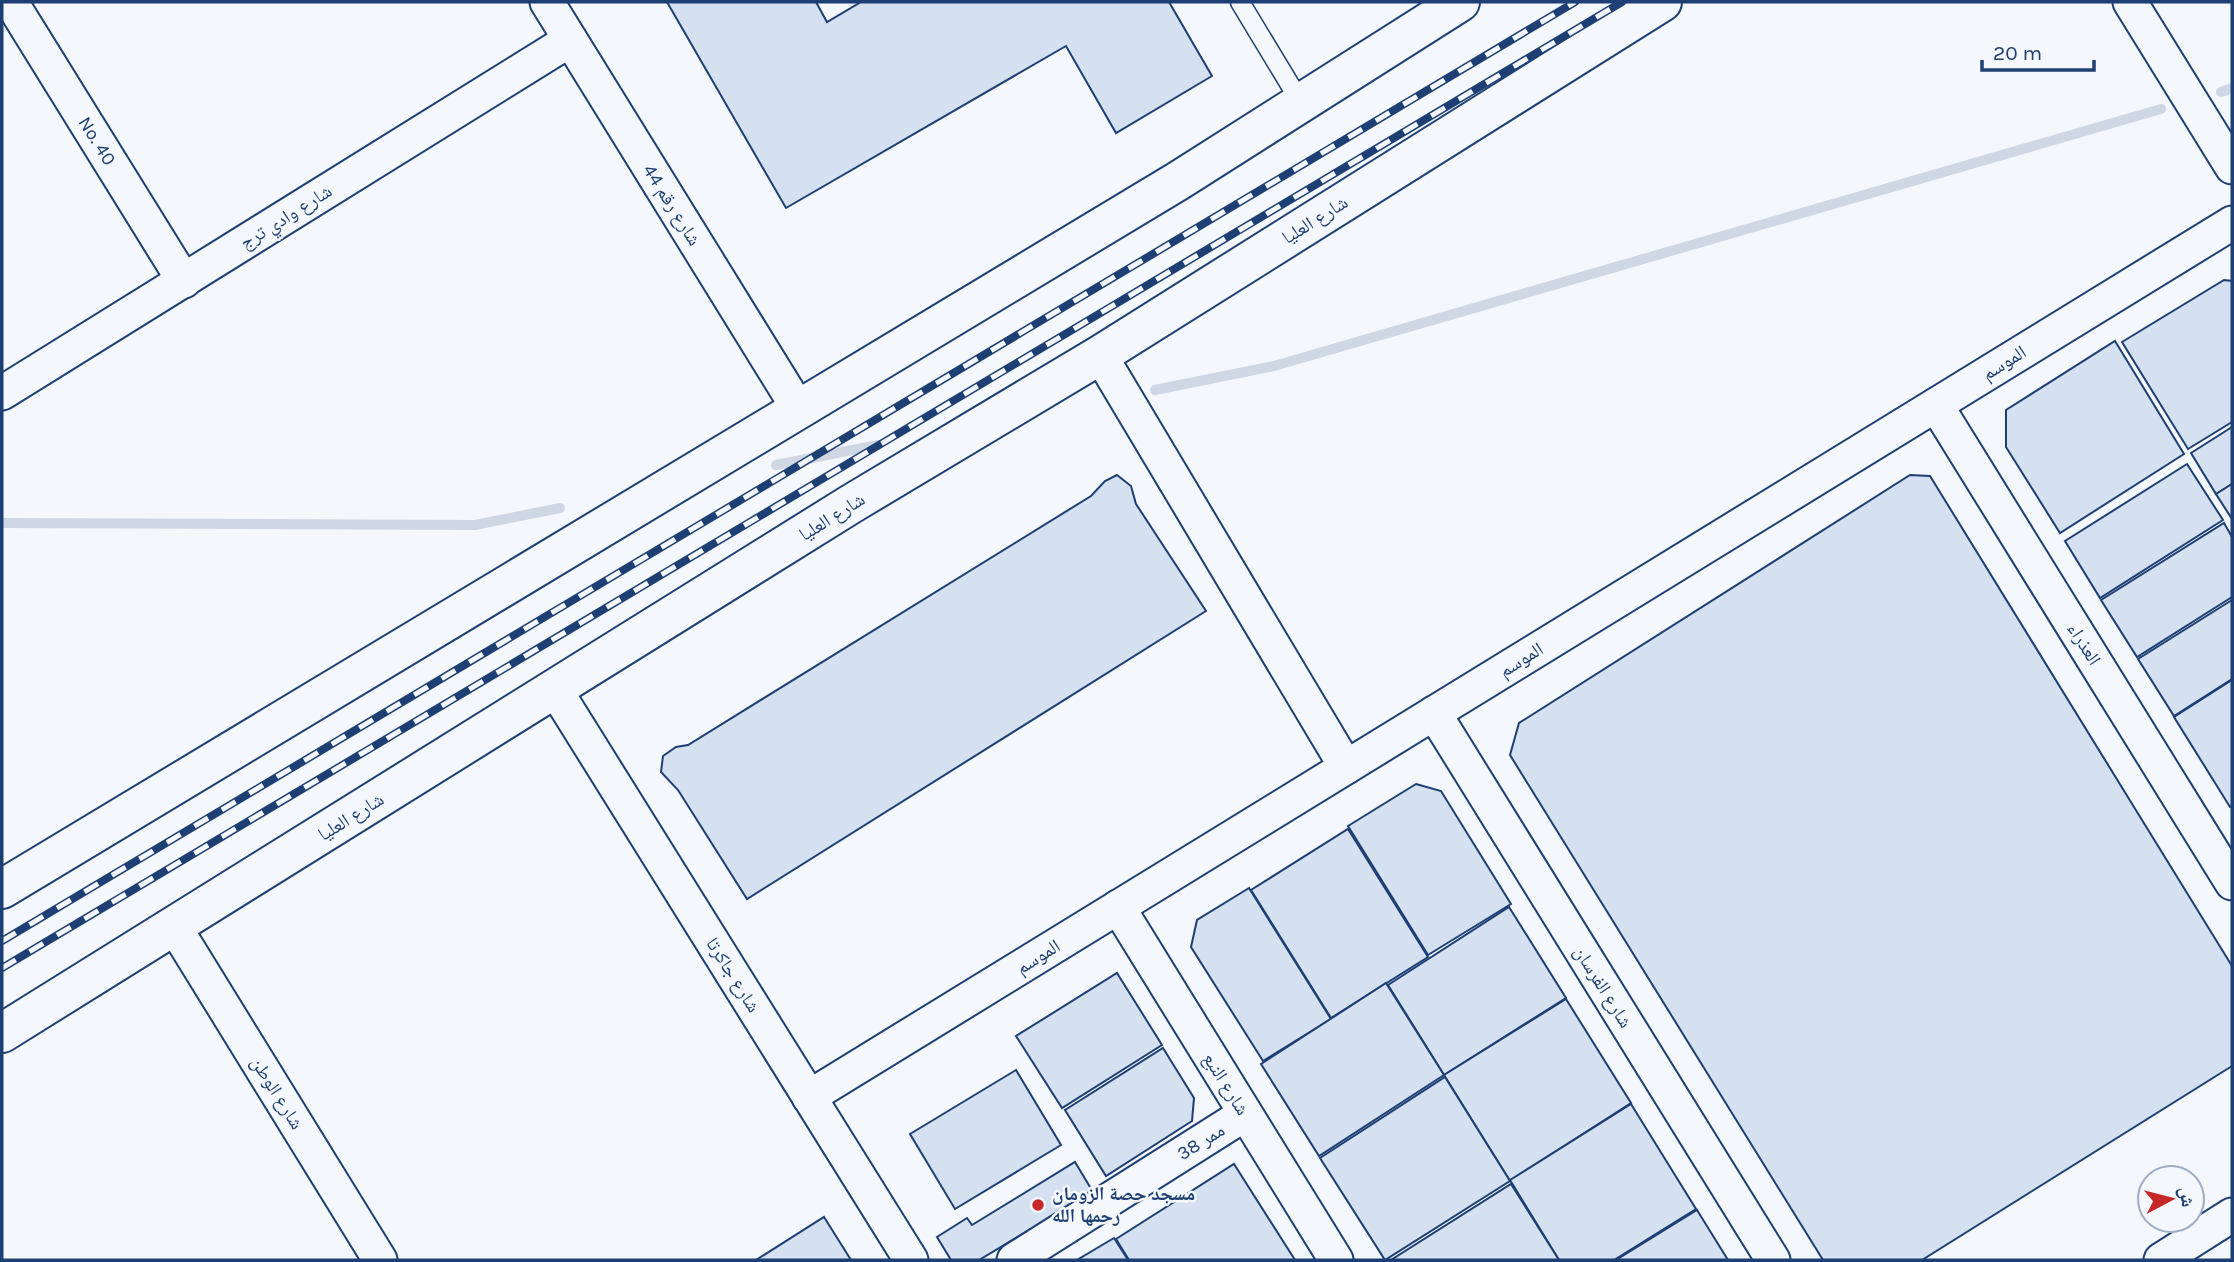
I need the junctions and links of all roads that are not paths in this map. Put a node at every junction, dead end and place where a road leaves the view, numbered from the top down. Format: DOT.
graph roads {
  1 [pos="11,2"];
  2 [pos="547,2"];
  3 [pos="1240,2"];
  4 [pos="1460,2"];
  5 [pos="1662,2"];
  6 [pos="2130,2"];
  7 [pos="570,40"];
  8 [pos="1301,103"];
  9 [pos="2232,167"];
  10 [pos="2232,223"];
  11 [pos="184,281"];
  12 [pos="1100,355"];
  13 [pos="2,393"];
  14 [pos="1936,405"];
  15 [pos="798,408"];
  16 [pos="556,691"];
  17 [pos="1434,713"];
  18 [pos="1346,767"];
  19 [pos="2232,883"];
  20 [pos="2,889"];
  21 [pos="1118,907"];
  22 [pos="174,926"];
  23 [pos="2,1033"];
  24 [pos="809,1097"];
  25 [pos="1245,1114"];
  26 [pos="2232,1215"];
  27 [pos="380,1260"];
  28 [pos="911,1260"];
  29 [pos="1014,1260"];
  30 [pos="1336,1260"];
  31 [pos="1773,1260"];
  32 [pos="2161,1260"];
  1 -- 11 [label="street, No. 40"];
  2 -- 7 [label="street, شارع رقم 44"];
  3 -- 8 [label="lane"];
  4 -- 8 [label="main road"];
  5 -- 12 [label="main road, شارع العليا"];
  6 -- 9 [label="street"];
  7 -- 11 [label="street, شارع وادي ترج"];
  7 -- 15 [label="street, شارع رقم 44"];
  8 -- 15 [label="main road"];
  10 -- 14 [label="street, الموسم"];
  11 -- 13 [label="street, شارع وادي ترج"];
  12 -- 16 [label="main road, شارع العليا"];
  12 -- 18 [label="street"];
  14 -- 17 [label="street, الموسم"];
  14 -- 19 [label="street, العذراء"];
  15 -- 20 [label="main road"];
  16 -- 22 [label="main road, شارع العليا"];
  16 -- 24 [label="street, شارع جاكرتا"];
  17 -- 18 [label="street, الموسم"];
  17 -- 31 [label="street, شارع الفرسان"];
  18 -- 21 [label="street, الموسم"];
  21 -- 24 [label="street, الموسم"];
  21 -- 25 [label="street, شارع النبع"];
  22 -- 23 [label="main road, شارع العليا"];
  22 -- 27 [label="street, شارع الوطن"];
  24 -- 28 [label="street, شارع جاكرتا"];
  25 -- 29 [label="street, ممر 38"];
  25 -- 30 [label="street, شارع النبع"];
  26 -- 32 [label="street"];
}
